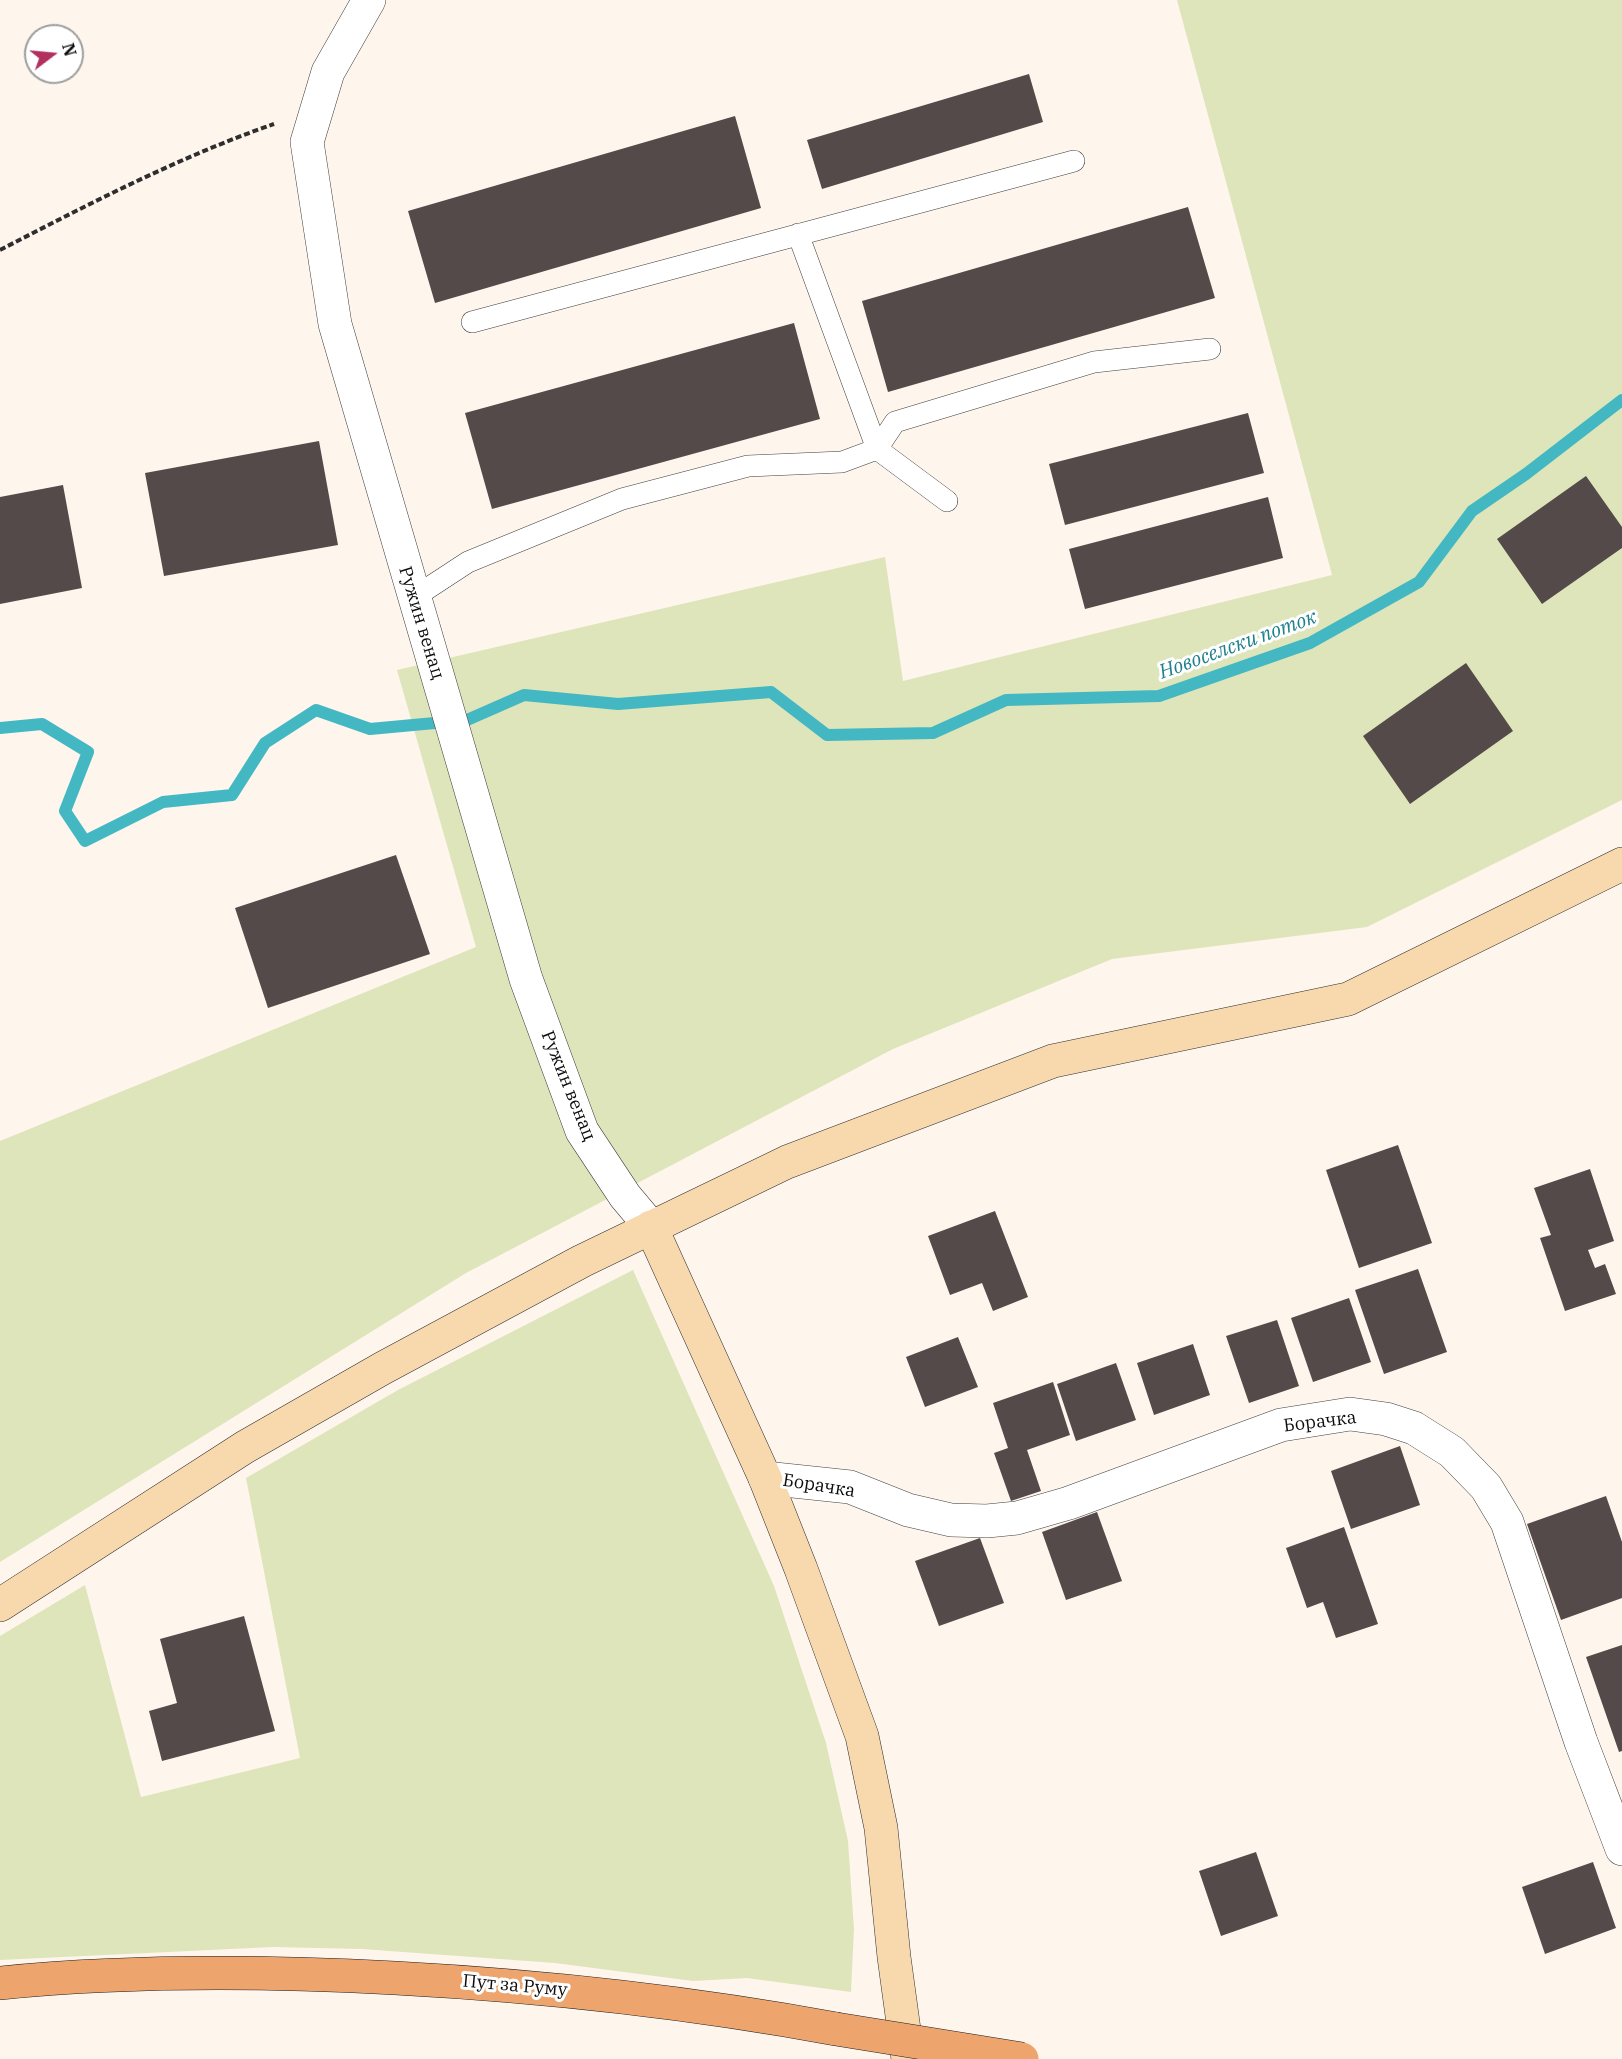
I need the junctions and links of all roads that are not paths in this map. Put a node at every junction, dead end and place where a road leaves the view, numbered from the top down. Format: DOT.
graph roads {
  1 [pos="369,0"];
  2 [pos="1074,161"];
  3 [pos="798,234"];
  4 [pos="472,322"];
  5 [pos="1210,349"];
  6 [pos="877,450"];
  7 [pos="947,501"];
  8 [pos="413,598"];
  9 [pos="1622,864"];
  10 [pos="651,1227"];
  11 [pos="765,1478"];
  12 [pos="0,1605"];
  13 [pos="1622,1849"];
  14 [pos="0,1983"];
  15 [pos="908,2059"];
  16 [pos="1023,2059"];
  1 -- 8 [label="street, Ружин венац"];
  2 -- 3 [label="lane"];
  3 -- 4 [label="lane"];
  3 -- 6 [label="lane"];
  5 -- 6 [label="lane"];
  6 -- 7 [label="lane"];
  6 -- 8 [label="lane"];
  8 -- 10 [label="street, Ружин венац"];
  9 -- 10 [label="main road"];
  10 -- 11 [label="main road"];
  10 -- 12 [label="main road"];
  11 -- 13 [label="street, Борачка"];
  11 -- 15 [label="main road"];
  14 -- 16 [label="main road, Пут за Руму, bridge"];
}
